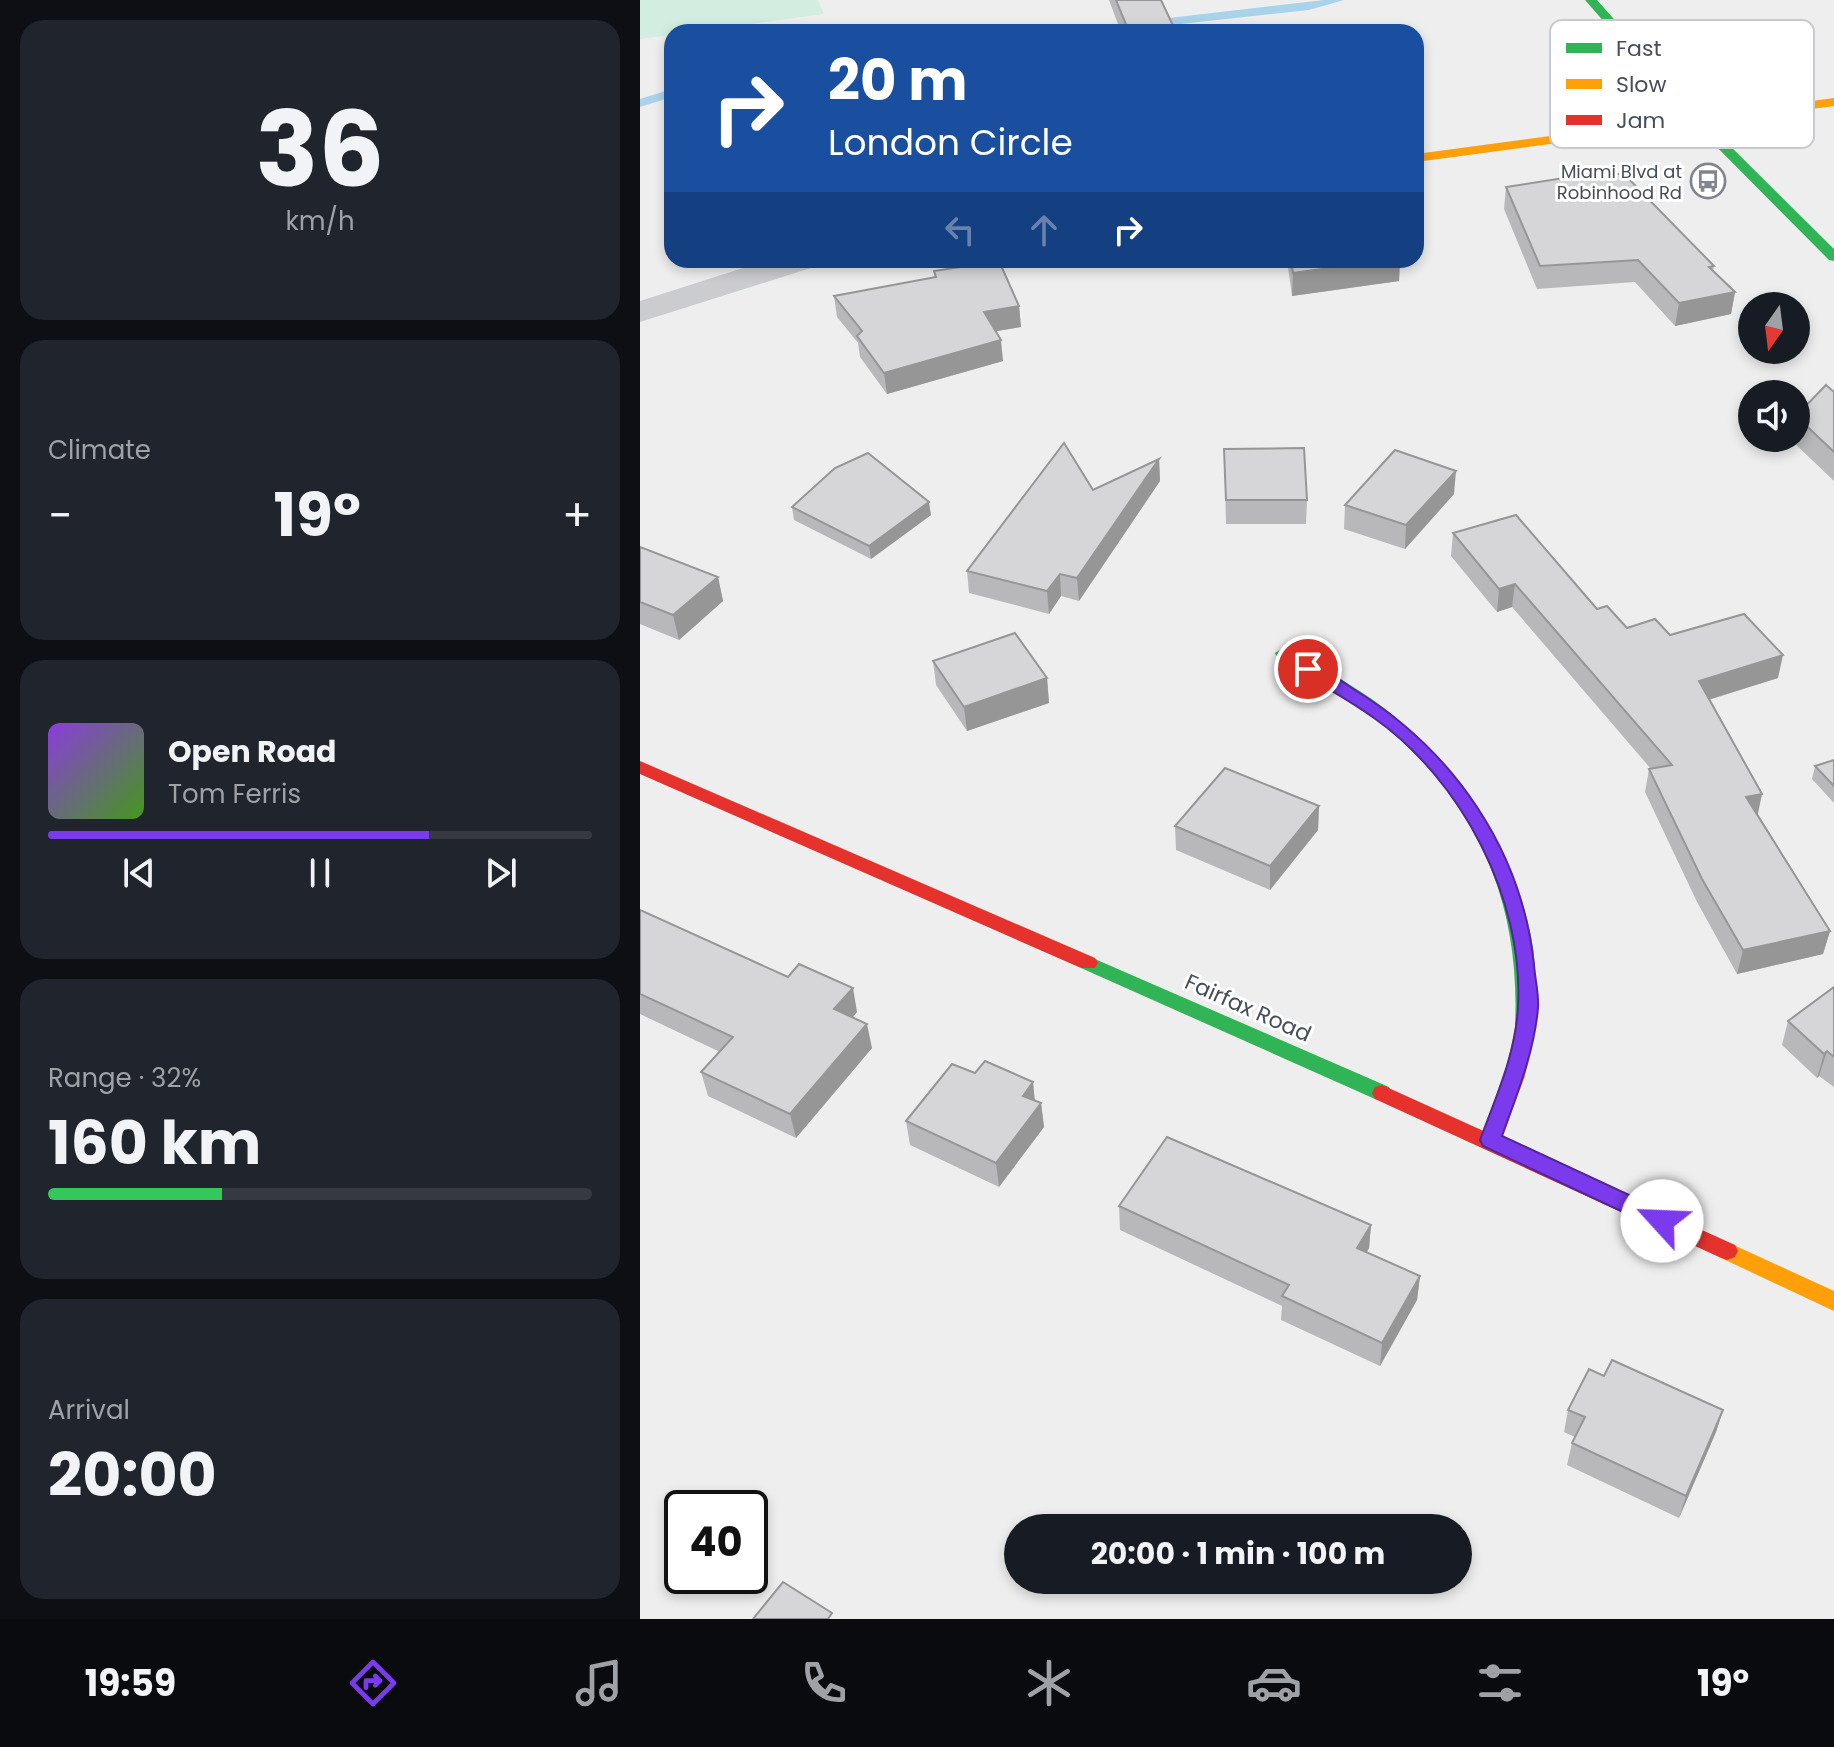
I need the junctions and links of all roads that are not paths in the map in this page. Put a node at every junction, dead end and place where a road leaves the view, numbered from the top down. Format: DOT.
graph roads {
  1 [pos="1591,0"];
  2 [pos="1609,20"];
  3 [pos="1834,102"];
  4 [pos="1814,104"];
  5 [pos="1550,139"];
  6 [pos="1725,148"];
  7 [pos="1424,157"];
  8 [pos="1834,257"];
  9 [pos="773,268"];
  10 [pos="640,312"];
  11 [pos="1283,653"];
  12 [pos="640,767"];
  13 [pos="1490,1140"];
  14 [pos="1834,1301"];
  1 -- 2 [label="street"];
  3 -- 4 [label="street"];
  5 -- 7 [label="street"];
  6 -- 8 [label="street"];
  9 -- 10 [label="street"];
  11 -- 13 [label="street"];
  12 -- 13 [label="street, Fairfax Road"];
  13 -- 14 [label="street, Fairfax Road"];
}
